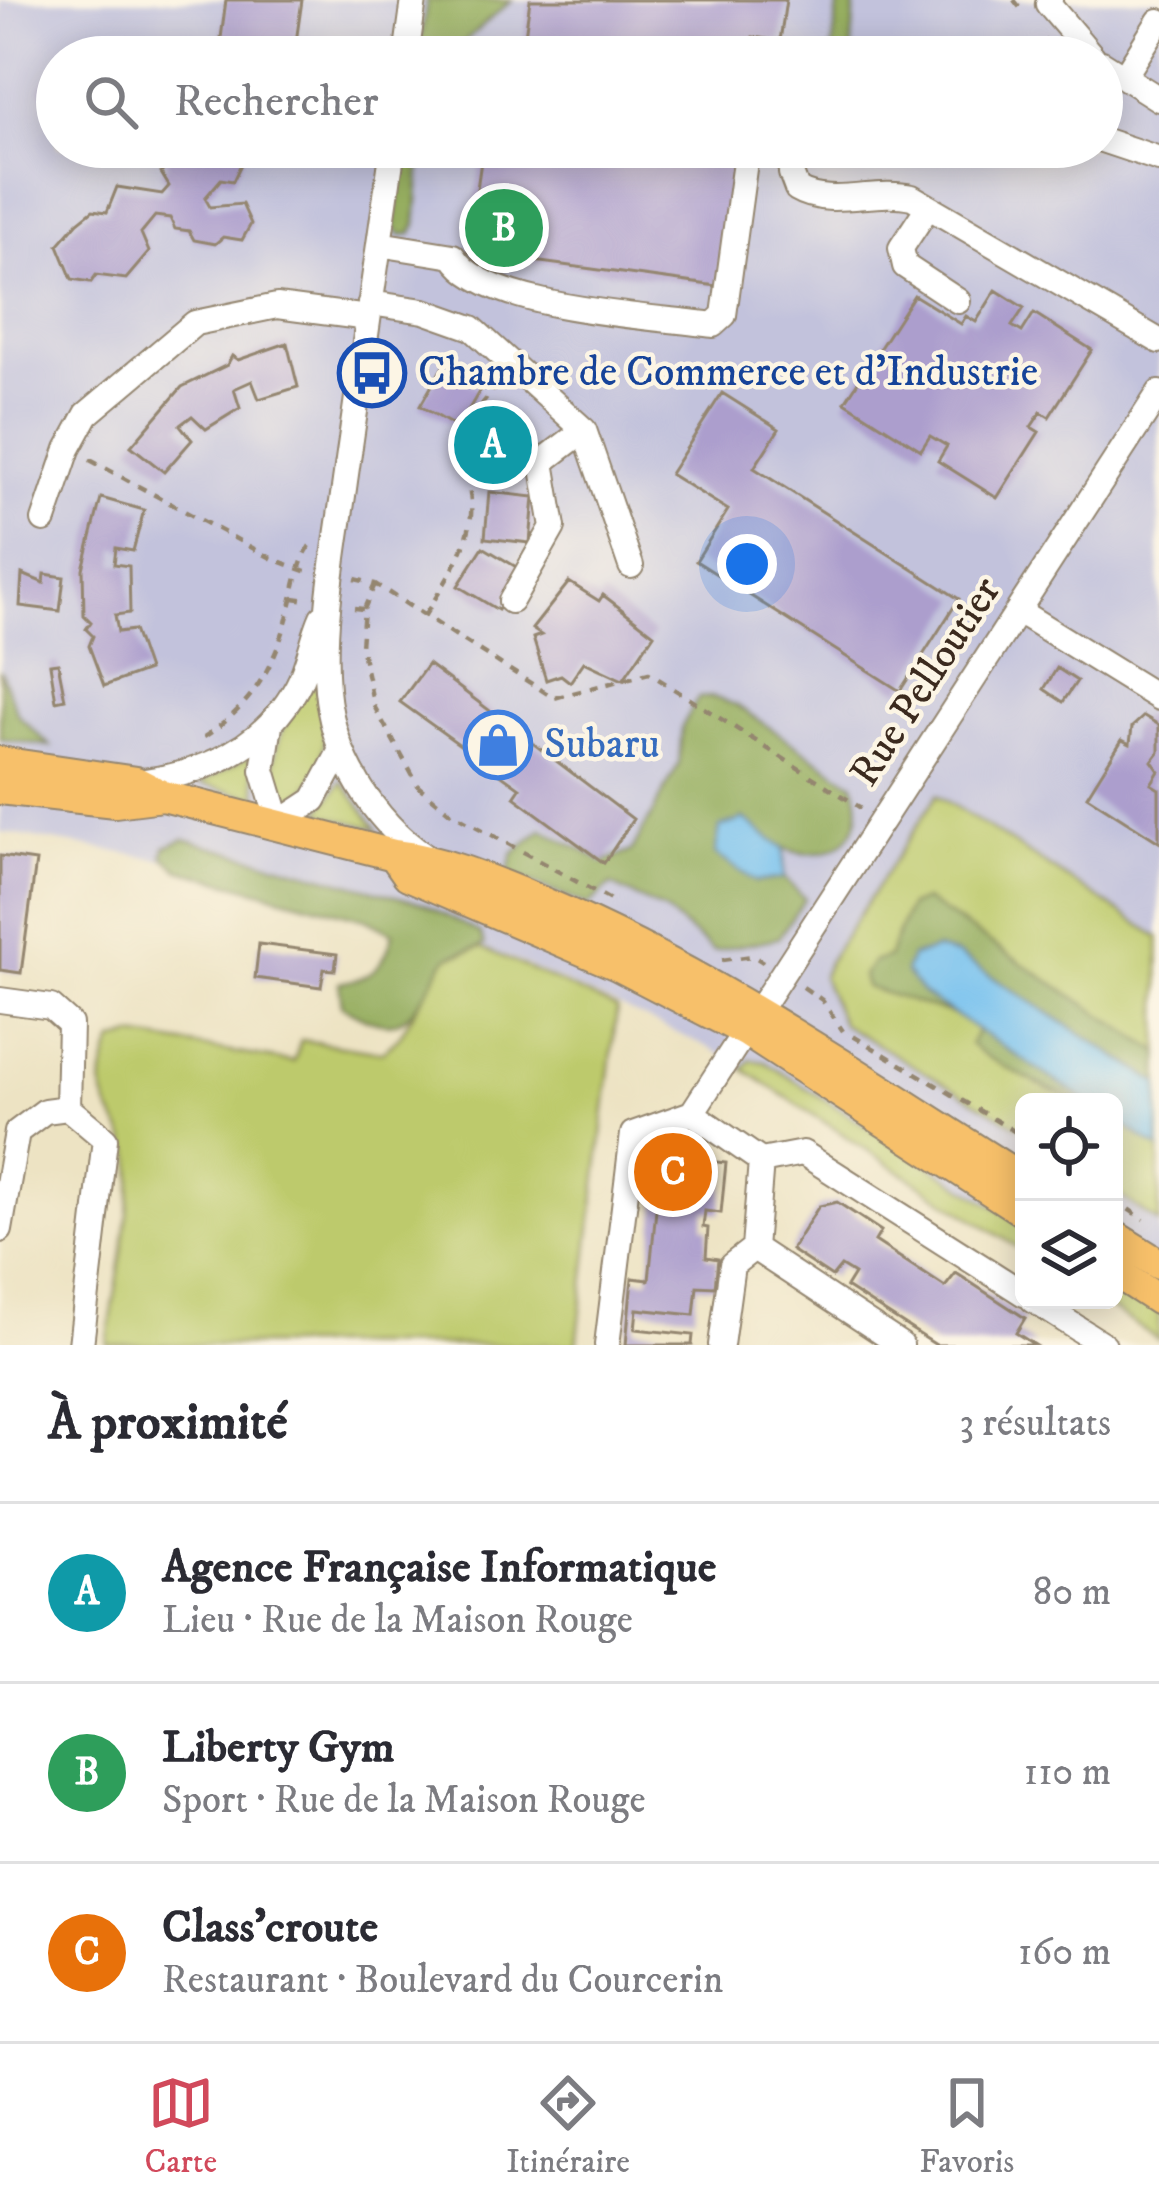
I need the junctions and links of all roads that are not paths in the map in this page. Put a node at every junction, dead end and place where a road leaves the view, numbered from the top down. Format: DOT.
graph roads {
  1 [pos="414,0"];
  2 [pos="1050,0"];
  3 [pos="1159,22"];
  4 [pos="409,36"];
  5 [pos="1075,36"];
  6 [pos="1124,77"];
  7 [pos="1159,99"];
  8 [pos="1123,147"];
  9 [pos="1159,159"];
  10 [pos="390,168"];
  11 [pos="744,168"];
  12 [pos="792,168"];
  13 [pos="928,207"];
  14 [pos="379,244"];
  15 [pos="958,301"];
  16 [pos="369,310"];
  17 [pos="1159,341"];
  18 [pos="1159,392"];
  19 [pos="584,430"];
  20 [pos="44,520"];
  21 [pos="631,566"];
  22 [pos="512,602"];
  23 [pos="328,604"];
  24 [pos="1018,611"];
  25 [pos="1159,698"];
  26 [pos="270,725"];
  27 [pos="341,750"];
  28 [pos="0,762"];
  29 [pos="0,789"];
  30 [pos="150,789"];
  31 [pos="279,823"];
  32 [pos="394,855"];
  33 [pos="428,859"];
  34 [pos="0,1000"];
  35 [pos="753,1023"];
  36 [pos="68,1108"];
  37 [pos="692,1113"];
  38 [pos="761,1161"];
  39 [pos="1015,1175"];
  40 [pos="1015,1206"];
  41 [pos="0,1229"];
  42 [pos="1123,1242"];
  43 [pos="754,1248"];
  44 [pos="1159,1264"];
  45 [pos="1123,1277"];
  46 [pos="1015,1288"];
  47 [pos="1159,1300"];
  48 [pos="1047,1309"];
  49 [pos="81,1345"];
  50 [pos="607,1345"];
  51 [pos="721,1345"];
  52 [pos="901,1345"];
  53 [pos="1104,1345"];
  1 -- 4 [label="street"];
  2 -- 5 [label="street"];
  3 -- 6 [label="street"];
  6 -- 7 [label="street"];
  8 -- 9 [label="street"];
  10 -- 14 [label="street"];
  11 -- 14 [label="street"];
  12 -- 13 [label="street"];
  13 -- 15 [label="street"];
  13 -- 17 [label="street"];
  14 -- 16 [label="street"];
  16 -- 19 [label="street"];
  16 -- 20 [label="street"];
  16 -- 23 [label="street"];
  18 -- 24 [label="street, Rue Pelloutier"];
  19 -- 21 [label="street"];
  19 -- 22 [label="street"];
  23 -- 26 [label="street"];
  23 -- 27 [label="street"];
  24 -- 25 [label="street"];
  24 -- 35 [label="street, Rue Pelloutier"];
  26 -- 30 [label="street"];
  26 -- 31 [label="street"];
  27 -- 31 [label="street"];
  27 -- 33 [label="street"];
  28 -- 30 [label="main road"];
  29 -- 30 [label="main road"];
  30 -- 31 [label="main road"];
  31 -- 32 [label="main road"];
  32 -- 33 [label="main road"];
  32 -- 35 [label="main road"];
  33 -- 35 [label="main road"];
  34 -- 36 [label="street"];
  35 -- 37 [label="street, Rue Pelloutier"];
  35 -- 39 [label="main road"];
  35 -- 40 [label="main road"];
  36 -- 41 [label="street"];
  36 -- 49 [label="street"];
  37 -- 38 [label="street"];
  37 -- 50 [label="street"];
  38 -- 43 [label="street"];
  38 -- 46 [label="street"];
  42 -- 44 [label="main road"];
  43 -- 51 [label="street"];
  43 -- 52 [label="street"];
  45 -- 47 [label="main road"];
  48 -- 53 [label="street"];
}
